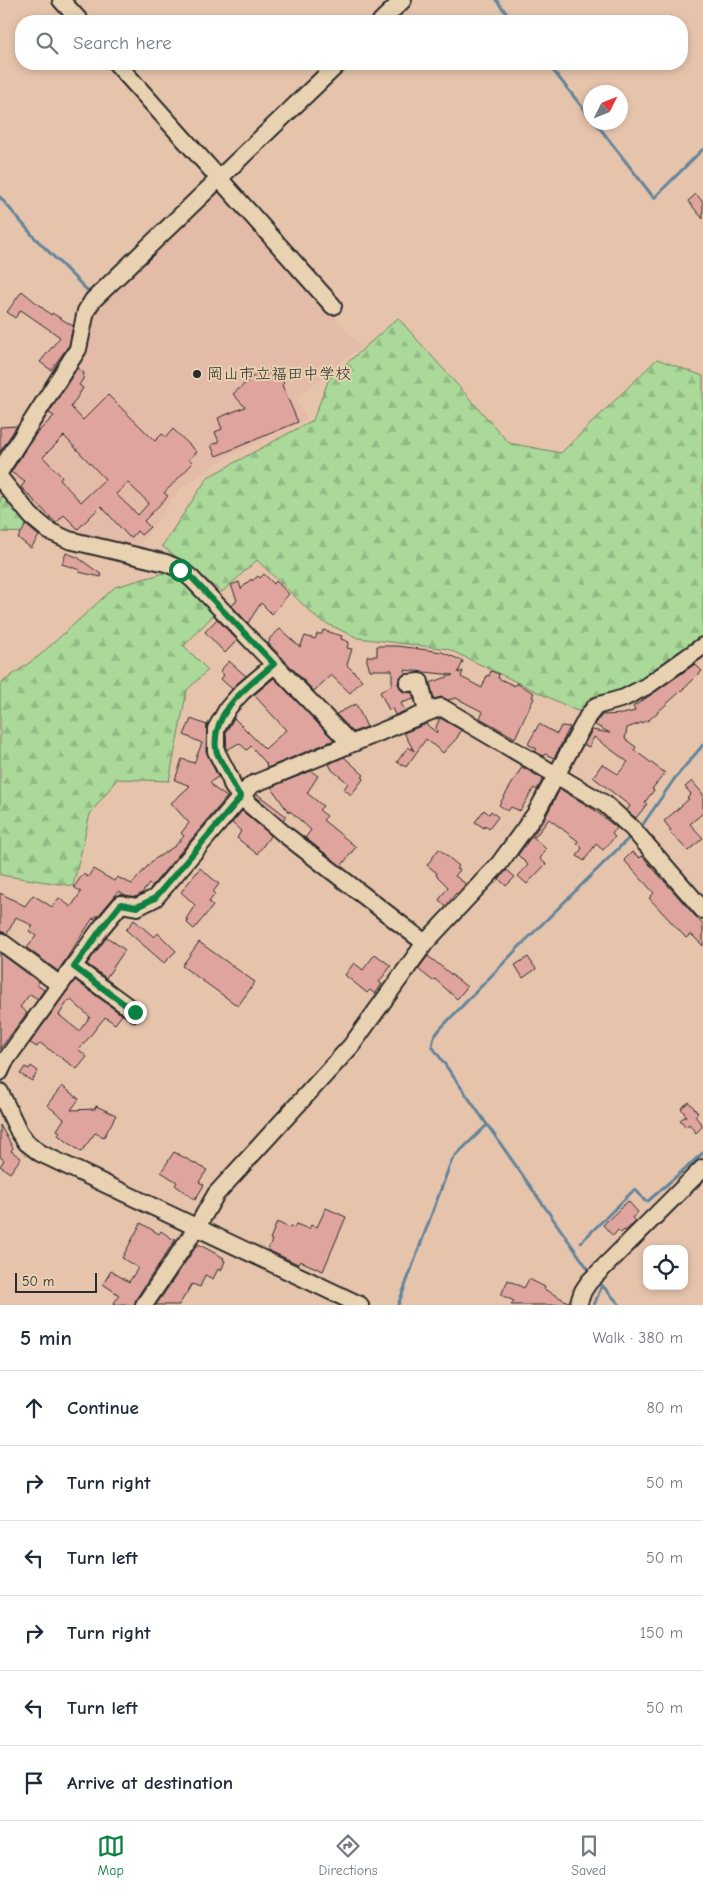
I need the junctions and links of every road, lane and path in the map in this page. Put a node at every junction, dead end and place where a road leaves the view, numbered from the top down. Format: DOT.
graph roads {
  1 [pos="61,0"];
  2 [pos="403,0"];
  3 [pos="75,15"];
  4 [pos="387,15"];
  5 [pos="122,70"];
  6 [pos="331,70"];
  7 [pos="216,175"];
  8 [pos="332,306"];
  9 [pos="0,471"];
  10 [pos="0,478"];
  11 [pos="703,646"];
  12 [pos="274,664"];
  13 [pos="408,683"];
  14 [pos="427,712"];
  15 [pos="351,744"];
  16 [pos="557,775"];
  17 [pos="241,797"];
  18 [pos="703,910"];
  19 [pos="0,942"];
  20 [pos="425,943"];
  21 [pos="74,967"];
  22 [pos="60,985"];
  23 [pos="135,1012"];
  24 [pos="0,1072"];
  25 [pos="0,1092"];
  26 [pos="703,1168"];
  27 [pos="197,1227"];
  28 [pos="144,1305"];
  29 [pos="360,1305"];
  30 [pos="578,1305"];
  1 -- 3 [label="street"];
  2 -- 4 [label="street"];
  5 -- 7 [label="street"];
  6 -- 7 [label="street"];
  7 -- 8 [label="street"];
  7 -- 9 [label="street"];
  10 -- 12 [label="street"];
  11 -- 16 [label="street"];
  12 -- 15 [label="street"];
  12 -- 17 [label="street"];
  13 -- 14 [label="street"];
  14 -- 15 [label="street"];
  14 -- 16 [label="street"];
  15 -- 17 [label="street"];
  16 -- 18 [label="street"];
  16 -- 20 [label="street"];
  17 -- 20 [label="street"];
  17 -- 21 [label="street"];
  19 -- 22 [label="street"];
  20 -- 27 [label="street"];
  21 -- 22 [label="street"];
  21 -- 23 [label="street"];
  22 -- 24 [label="street"];
  25 -- 27 [label="street"];
  26 -- 30 [label="street"];
  27 -- 28 [label="street"];
  27 -- 29 [label="street"];
}
